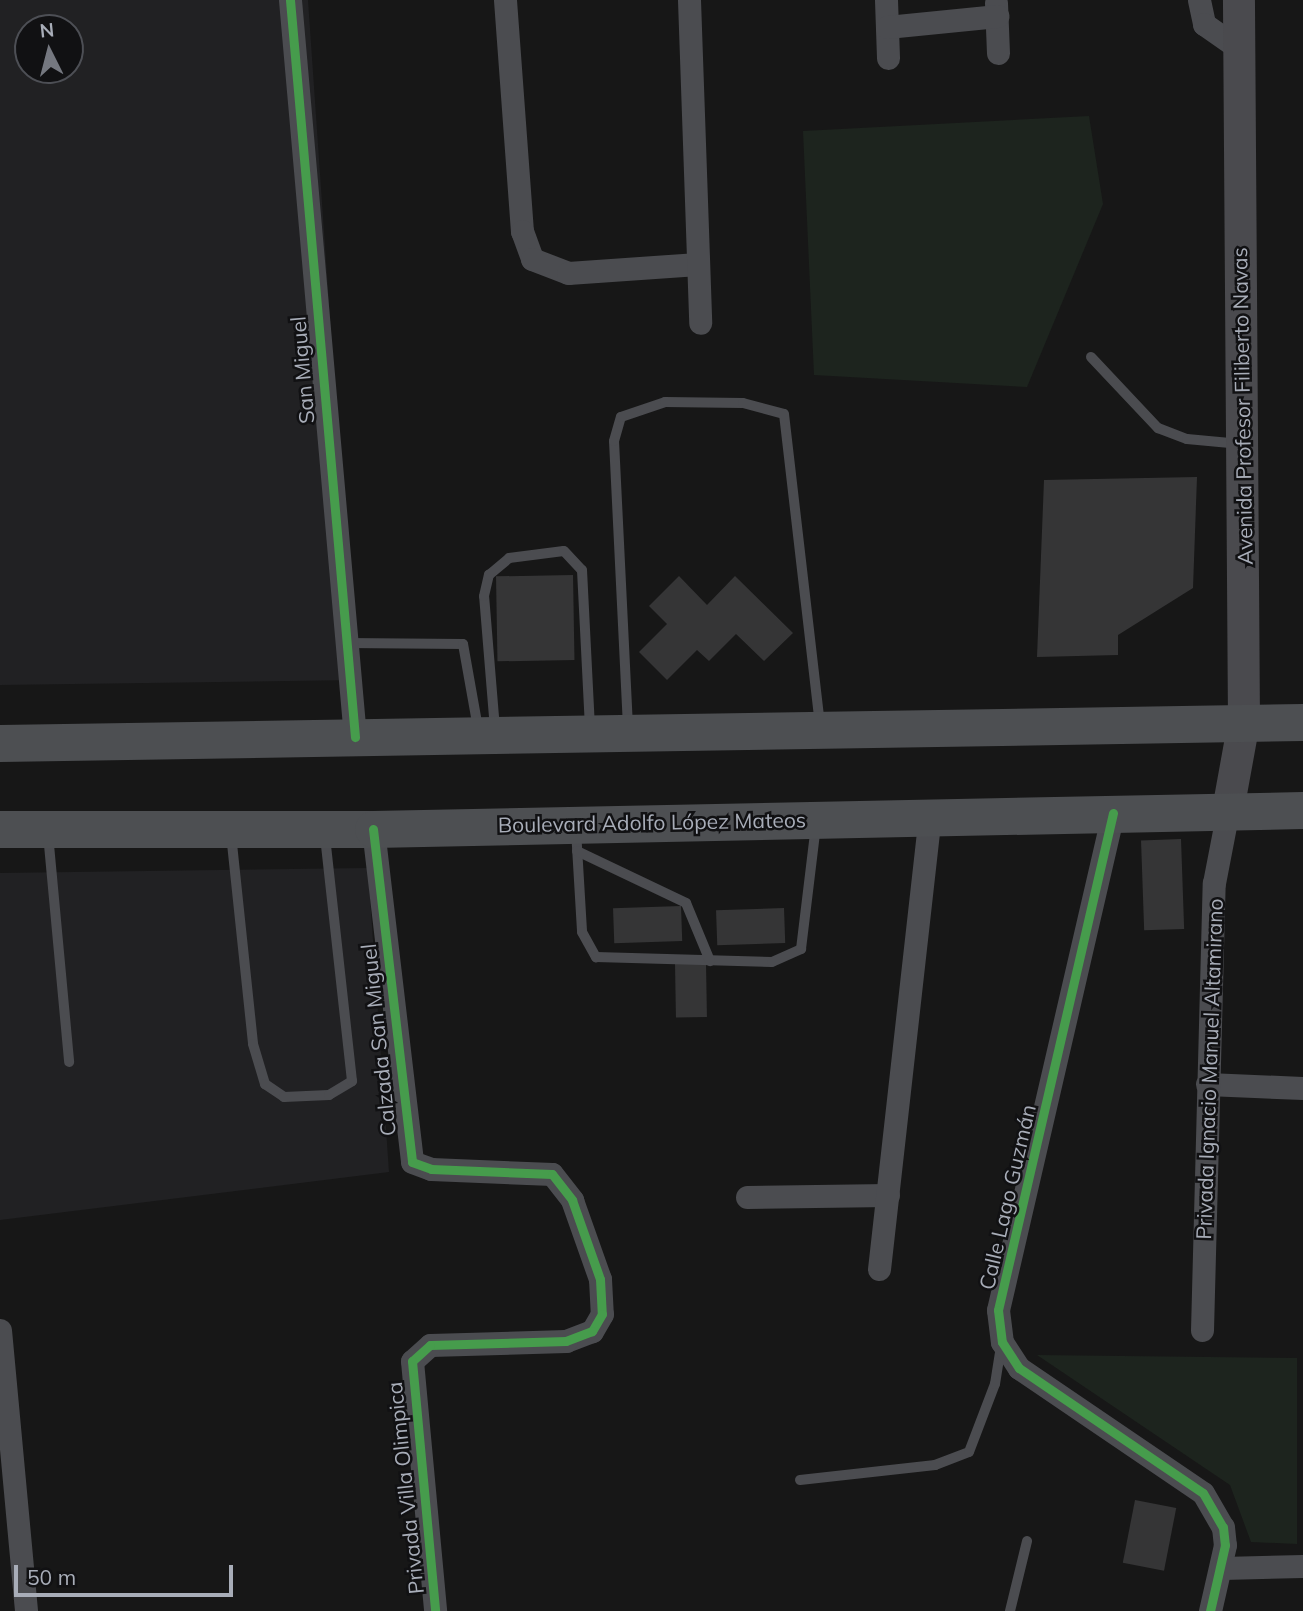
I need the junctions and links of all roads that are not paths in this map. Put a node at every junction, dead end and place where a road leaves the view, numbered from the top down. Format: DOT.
graph roads {
  1 [pos="290,0"];
  2 [pos="505,0"];
  3 [pos="689,0"];
  4 [pos="887,0"];
  5 [pos="1199,0"];
  6 [pos="1239,0"];
  7 [pos="996,8"];
  8 [pos="887,27"];
  9 [pos="1238,48"];
  10 [pos="998,53"];
  11 [pos="888,58"];
  12 [pos="698,264"];
  13 [pos="700,323"];
  14 [pos="1091,357"];
  15 [pos="1242,444"];
  16 [pos="346,643"];
  17 [pos="1244,722"];
  18 [pos="1303,722"];
  19 [pos="820,729"];
  20 [pos="591,733"];
  21 [pos="629,733"];
  22 [pos="487,735"];
  23 [pos="355,737"];
  24 [pos="0,743"];
  25 [pos="1228,810"];
  26 [pos="1303,810"];
  27 [pos="1113,813"];
  28 [pos="930,816"];
  29 [pos="817,818"];
  30 [pos="47,828"];
  31 [pos="0,829"];
  32 [pos="230,829"];
  33 [pos="324,829"];
  34 [pos="373,829"];
  35 [pos="576,838"];
  36 [pos="710,961"];
  37 [pos="69,1062"];
  38 [pos="1207,1084"];
  39 [pos="1303,1088"];
  40 [pos="888,1195"];
  41 [pos="747,1197"];
  42 [pos="879,1269"];
  43 [pos="0,1330"];
  44 [pos="1202,1331"];
  45 [pos="1002,1342"];
  46 [pos="412,1361"];
  47 [pos="800,1480"];
  48 [pos="1027,1542"];
  49 [pos="1303,1566"];
  50 [pos="1222,1568"];
  51 [pos="26,1611"];
  52 [pos="435,1611"];
  53 [pos="1010,1611"];
  54 [pos="1210,1611"];
  1 -- 16 [label="street, San Miguel"];
  2 -- 12 [label="street"];
  3 -- 12 [label="street"];
  4 -- 8 [label="street"];
  5 -- 9 [label="street"];
  6 -- 9 [label="main road, Avenida Profesor Filiberto Navas"];
  7 -- 8 [label="street"];
  7 -- 10 [label="street"];
  8 -- 11 [label="street"];
  9 -- 15 [label="main road, Avenida Profesor Filiberto Navas"];
  12 -- 13 [label="street"];
  14 -- 15 [label="lane"];
  15 -- 17 [label="main road, Avenida Profesor Filiberto Navas"];
  16 -- 22 [label="lane"];
  16 -- 23 [label="street, San Miguel"];
  17 -- 18 [label="main road"];
  17 -- 19 [label="main road"];
  17 -- 25 [label="main road, Avenida Profesor Filiberto Navas"];
  19 -- 21 [label="main road"];
  19 -- 21 [label="lane"];
  20 -- 21 [label="main road"];
  20 -- 22 [label="main road"];
  20 -- 22 [label="lane"];
  22 -- 23 [label="main road"];
  23 -- 24 [label="main road"];
  25 -- 26 [label="main road, Boulevard Adolfo López Mateos"];
  25 -- 27 [label="main road, Boulevard Adolfo López Mateos"];
  25 -- 38 [label="street, Privada Ignacio Manuel Altamirano"];
  27 -- 28 [label="main road, Boulevard Adolfo López Mateos"];
  27 -- 45 [label="street, Calle Lago Guzmán"];
  28 -- 29 [label="main road, Boulevard Adolfo López Mateos"];
  28 -- 40 [label="street"];
  29 -- 35 [label="main road, Boulevard Adolfo López Mateos"];
  29 -- 36 [label="lane"];
  30 -- 31 [label="main road, Boulevard Adolfo López Mateos"];
  30 -- 32 [label="main road, Boulevard Adolfo López Mateos"];
  30 -- 37 [label="lane"];
  32 -- 33 [label="main road, Boulevard Adolfo López Mateos"];
  32 -- 33 [label="lane"];
  33 -- 34 [label="main road, Boulevard Adolfo López Mateos"];
  34 -- 35 [label="main road, Boulevard Adolfo López Mateos"];
  34 -- 46 [label="street, Calzada San Miguel"];
  35 -- 36 [label="lane"];
  35 -- 36 [label="lane"];
  38 -- 39 [label="street"];
  38 -- 44 [label="street, Privada Ignacio Manuel Altamirano"];
  40 -- 41 [label="street"];
  40 -- 42 [label="street"];
  43 -- 51 [label="street"];
  45 -- 47 [label="lane"];
  45 -- 50 [label="street"];
  46 -- 52 [label="street, Privada Villa Olimpica"];
  48 -- 53 [label="lane"];
  49 -- 50 [label="street"];
  50 -- 54 [label="street"];
}
